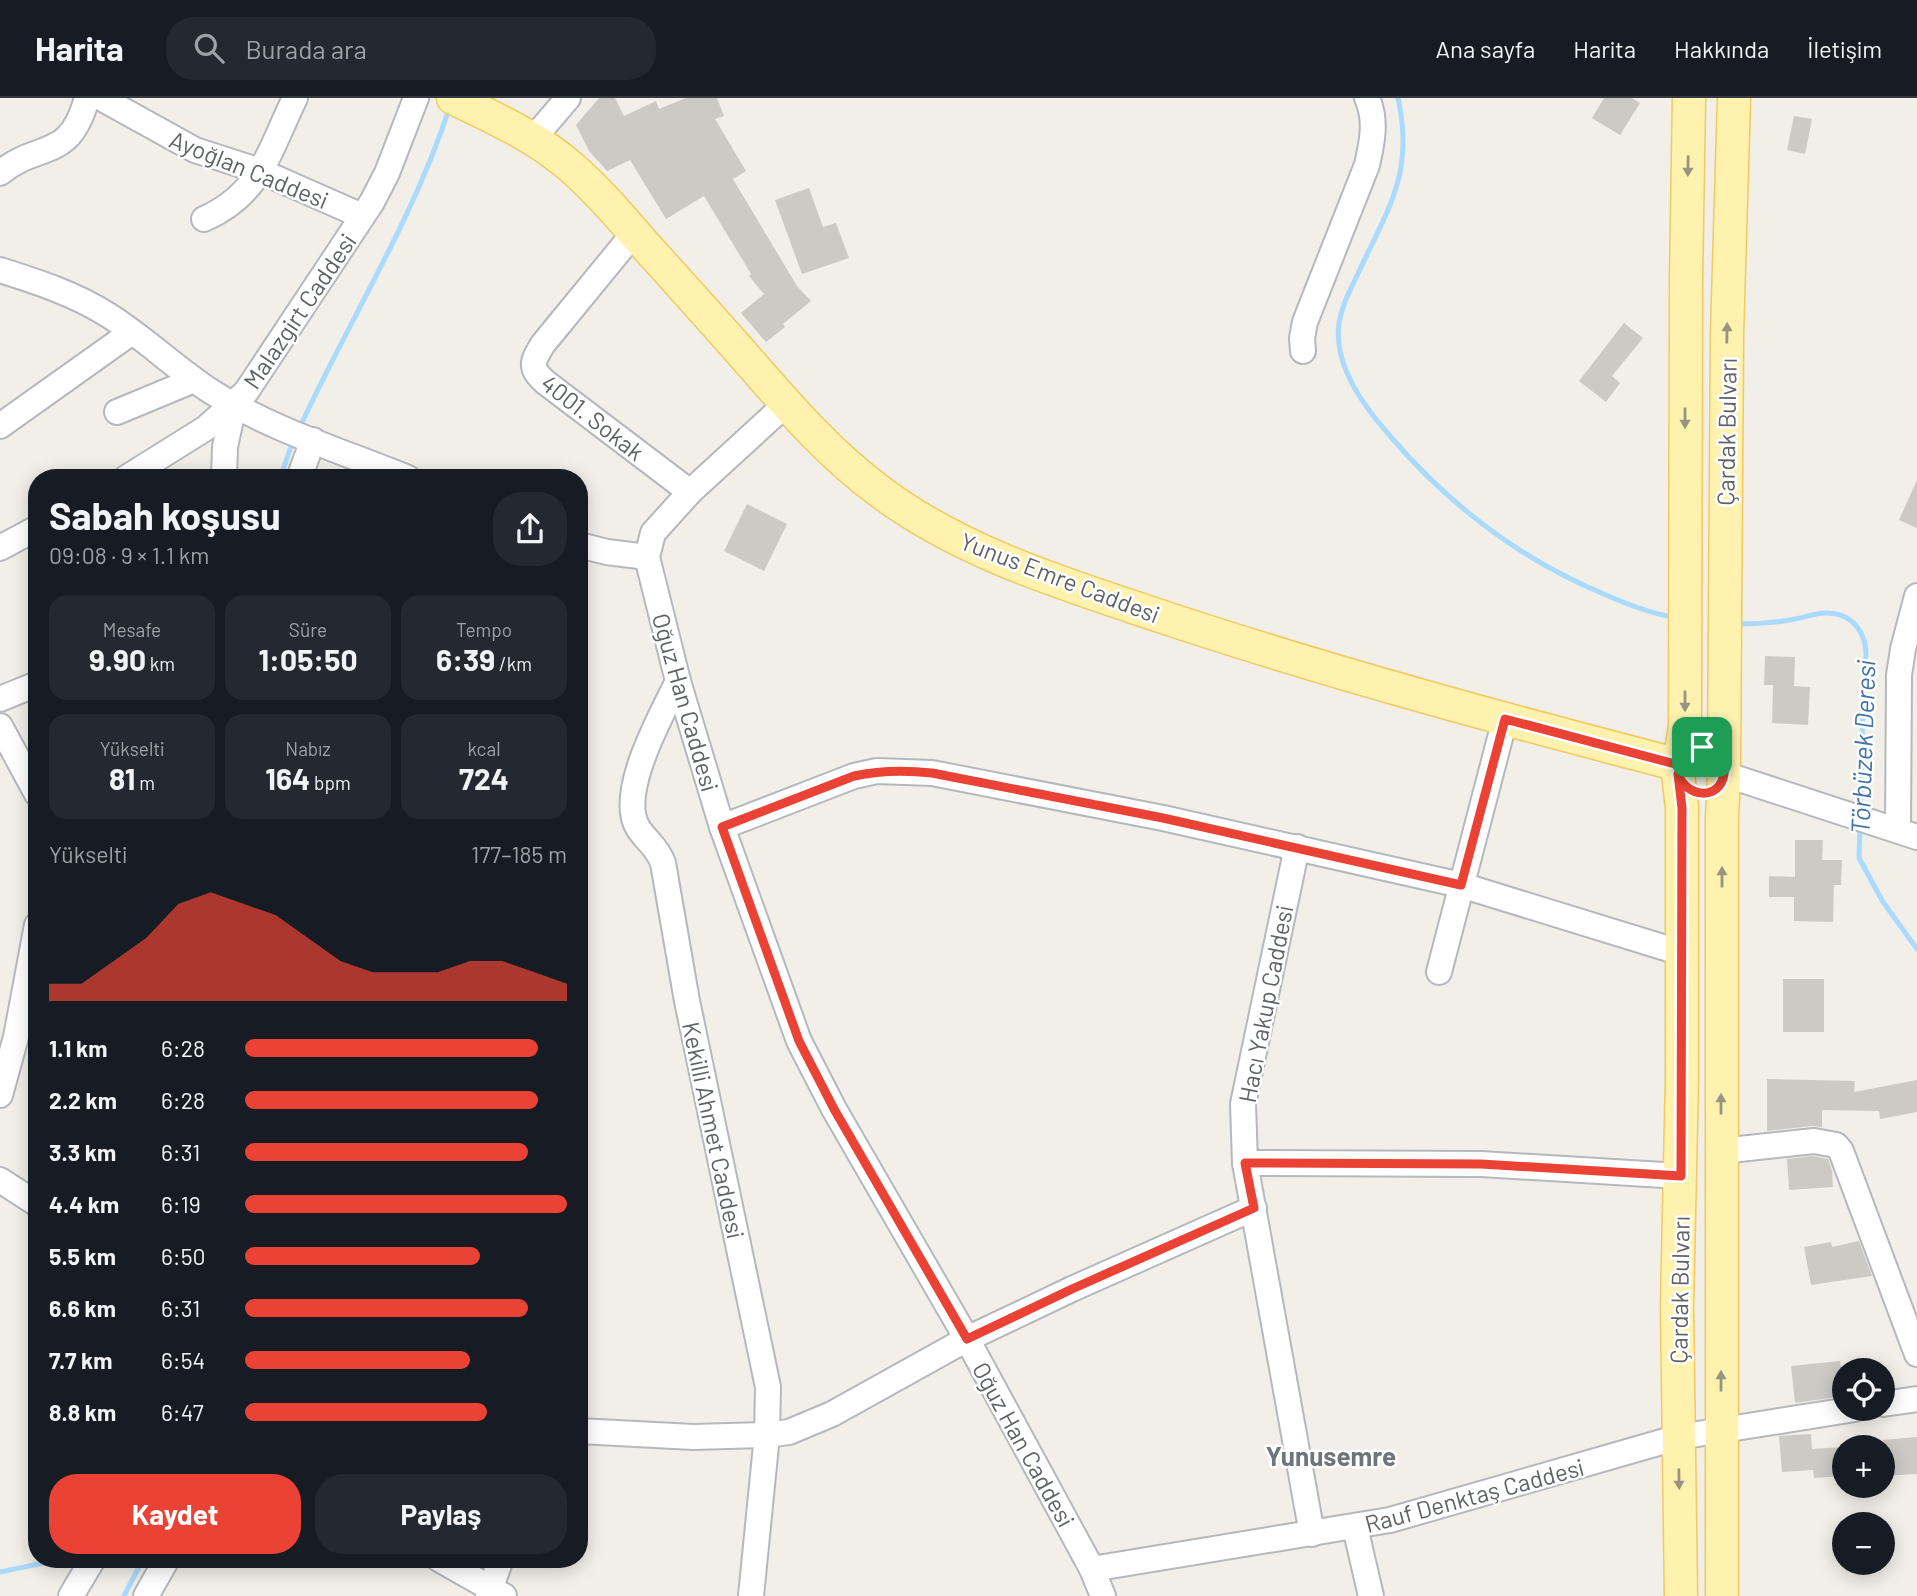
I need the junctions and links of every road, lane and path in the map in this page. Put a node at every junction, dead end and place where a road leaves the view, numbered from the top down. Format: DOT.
graph roads {
  1 [pos="88,98"];
  2 [pos="101,98"];
  3 [pos="296,98"];
  4 [pos="416,98"];
  5 [pos="568,98"];
  6 [pos="1367,98"];
  7 [pos="1689,98"];
  8 [pos="1734,98"];
  9 [pos="459,101"];
  10 [pos="128,105"];
  11 [pos="533,139"];
  12 [pos="260,171"];
  13 [pos="0,173"];
  14 [pos="362,216"];
  15 [pos="204,219"];
  16 [pos="634,233"];
  17 [pos="0,270"];
  18 [pos="132,332"];
  19 [pos="1303,351"];
  20 [pos="194,380"];
  21 [pos="785,405"];
  22 [pos="245,410"];
  23 [pos="117,412"];
  24 [pos="0,426"];
  25 [pos="309,438"];
  26 [pos="140,469"];
  27 [pos="224,469"];
  28 [pos="301,469"];
  29 [pos="386,469"];
  30 [pos="690,492"];
  31 [pos="28,533"];
  32 [pos="588,547"];
  33 [pos="0,548"];
  34 [pos="647,558"];
  35 [pos="1917,596"];
  36 [pos="678,681"];
  37 [pos="28,688"];
  38 [pos="0,699"];
  39 [pos="1505,719"];
  40 [pos="0,726"];
  41 [pos="1908,728"];
  42 [pos="1678,769"];
  43 [pos="1724,770"];
  44 [pos="28,777"];
  45 [pos="722,827"];
  46 [pos="1908,834"];
  47 [pos="1297,847"];
  48 [pos="1461,885"];
  49 [pos="1682,953"];
  50 [pos="1439,972"];
  51 [pos="28,979"];
  52 [pos="18,1038"];
  53 [pos="0,1095"];
  54 [pos="1721,1151"];
  55 [pos="1245,1163"];
  56 [pos="1681,1176"];
  57 [pos="0,1180"];
  58 [pos="28,1198"];
  59 [pos="1254,1208"];
  60 [pos="967,1339"];
  61 [pos="1917,1354"];
  62 [pos="1917,1399"];
  63 [pos="1895,1403"];
  64 [pos="1832,1412"];
  65 [pos="1721,1429"];
  66 [pos="588,1431"];
  67 [pos="767,1435"];
  68 [pos="1679,1437"];
  69 [pos="1355,1527"];
  70 [pos="1312,1534"];
  71 [pos="88,1568"];
  72 [pos="162,1568"];
  73 [pos="454,1568"];
  74 [pos="499,1568"];
  75 [pos="1092,1569"];
  76 [pos="494,1593"];
  77 [pos="71,1596"];
  78 [pos="146,1596"];
  79 [pos="751,1596"];
  80 [pos="1103,1596"];
  81 [pos="1371,1596"];
  82 [pos="1681,1596"];
  83 [pos="1722,1596"];
  1 -- 13 [label="street"];
  2 -- 10 [label="street, Ayoğlan Caddesi"];
  3 -- 12 [label="street"];
  4 -- 14 [label="street, Malazgirt Caddesi"];
  5 -- 11 [label="street"];
  6 -- 19 [label="street"];
  7 -- 42 [label="main road, Çardak Bulvarı, one-way"];
  43 -- 8 [label="main road, Çardak Bulvarı, one-way"];
  9 -- 11 [label="main road, Yunus Emre Caddesi"];
  10 -- 12 [label="street, Ayoğlan Caddesi"];
  11 -- 16 [label="main road, Yunus Emre Caddesi"];
  12 -- 14 [label="street, Ayoğlan Caddesi"];
  12 -- 15 [label="street"];
  14 -- 22 [label="street, Malazgirt Caddesi"];
  16 -- 21 [label="main road, Yunus Emre Caddesi"];
  16 -- 30 [label="street, 4001. Sokak"];
  17 -- 18 [label="street"];
  18 -- 20 [label="street"];
  18 -- 24 [label="street"];
  20 -- 22 [label="street"];
  20 -- 23 [label="street"];
  21 -- 30 [label="street"];
  21 -- 39 [label="main road, Yunus Emre Caddesi"];
  22 -- 25 [label="street"];
  22 -- 26 [label="street, Malazgirt Caddesi"];
  22 -- 27 [label="street"];
  25 -- 28 [label="street"];
  25 -- 29 [label="street"];
  30 -- 34 [label="street"];
  31 -- 33 [label="street"];
  32 -- 34 [label="street"];
  34 -- 36 [label="street, Oğuz Han Caddesi"];
  35 -- 41 [label="street"];
  36 -- 45 [label="street, Oğuz Han Caddesi"];
  36 -- 67 [label="street, Kekilli Ahmet Caddesi"];
  37 -- 38 [label="street"];
  39 -- 42 [label="main road, Yunus Emre Caddesi"];
  39 -- 48 [label="street"];
  40 -- 44 [label="street"];
  41 -- 46 [label="street"];
  42 -- 43 [label="main road"];
  42 -- 49 [label="main road, Çardak Bulvarı"];
  43 -- 46 [label="street"];
  54 -- 43 [label="main road, Çardak Bulvarı, one-way"];
  45 -- 47 [label="street"];
  45 -- 60 [label="street, Oğuz Han Caddesi"];
  47 -- 48 [label="street"];
  47 -- 55 [label="street, Hacı Yakup Caddesi"];
  48 -- 49 [label="street"];
  48 -- 50 [label="street"];
  49 -- 56 [label="main road, Çardak Bulvarı"];
  51 -- 52 [label="street"];
  52 -- 53 [label="street"];
  54 -- 61 [label="street"];
  65 -- 54 [label="main road, Çardak Bulvarı, one-way"];
  55 -- 56 [label="street"];
  55 -- 59 [label="street, Hacı Yakup Caddesi"];
  56 -- 68 [label="main road, Çardak Bulvarı"];
  57 -- 58 [label="street"];
  59 -- 60 [label="street"];
  59 -- 70 [label="street, Hacı Yakup Caddesi"];
  60 -- 67 [label="street"];
  60 -- 75 [label="street, Oğuz Han Caddesi"];
  62 -- 63 [label="street"];
  64 -- 65 [label="street, Rauf Denktaş Caddesi"];
  65 -- 68 [label="street, Rauf Denktaş Caddesi"];
  65 -- 83 [label="main road, Çardak Bulvarı"];
  66 -- 67 [label="street"];
  67 -- 79 [label="street, Kekilli Ahmet Caddesi"];
  68 -- 69 [label="street, Rauf Denktaş Caddesi"];
  68 -- 82 [label="main road, Çardak Bulvarı, one-way"];
  69 -- 70 [label="street, Rauf Denktaş Caddesi"];
  69 -- 81 [label="street"];
  70 -- 75 [label="street, Rauf Denktaş Caddesi"];
  71 -- 77 [label="street"];
  72 -- 78 [label="street"];
  73 -- 76 [label="street"];
  74 -- 76 [label="street"];
  75 -- 80 [label="street, Oğuz Han Caddesi"];
}
